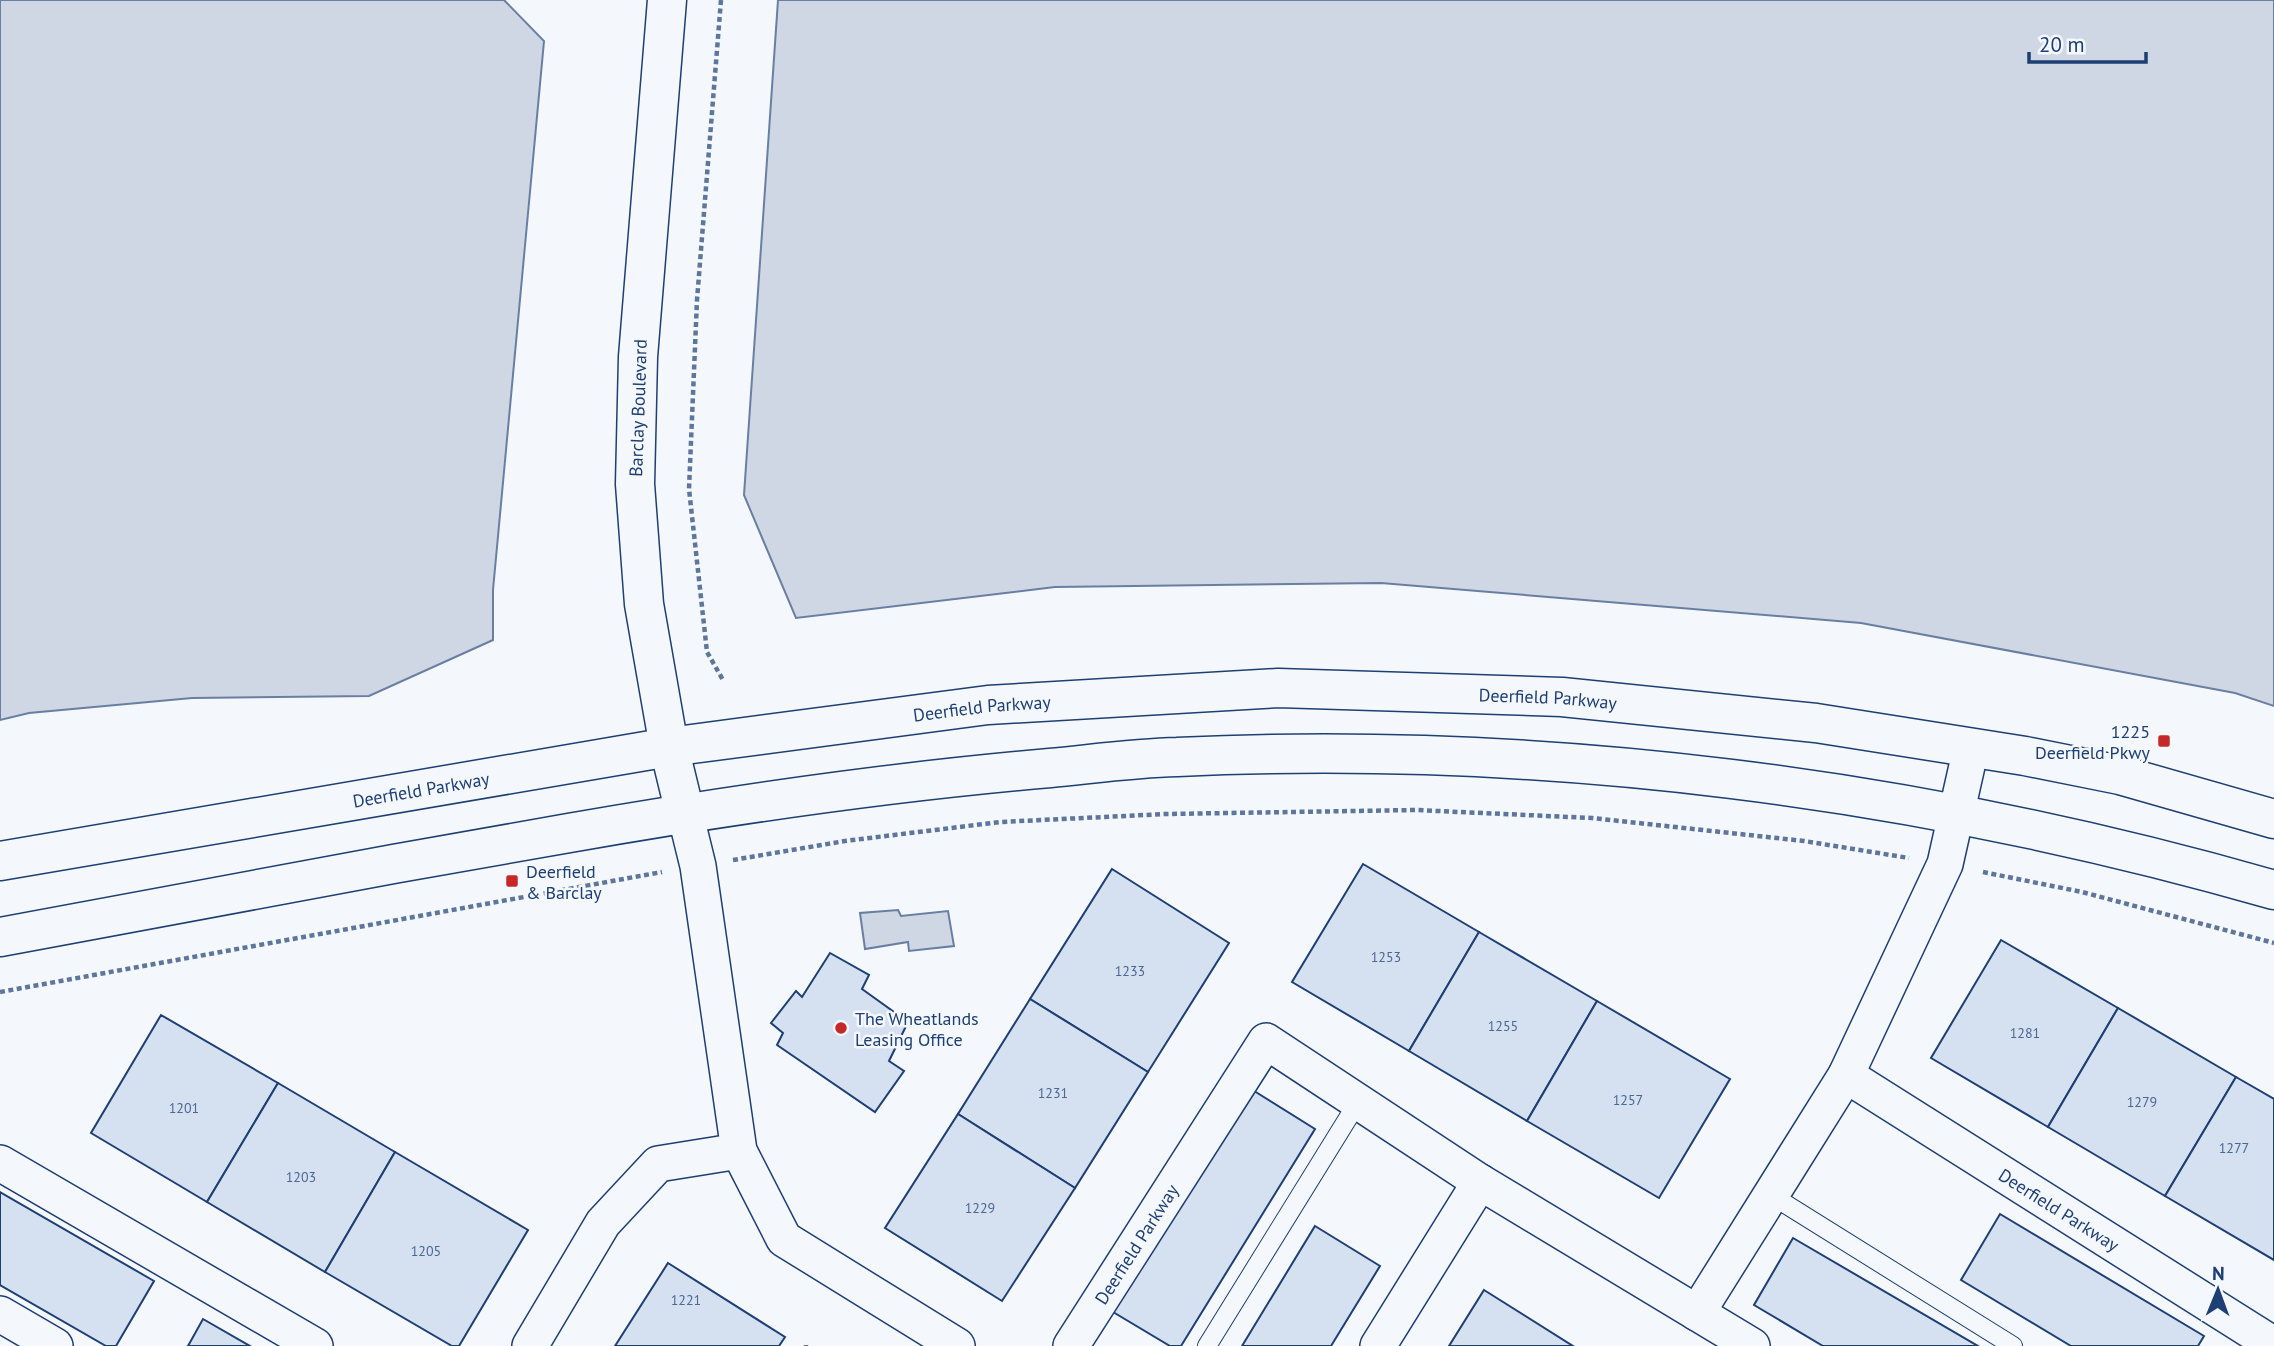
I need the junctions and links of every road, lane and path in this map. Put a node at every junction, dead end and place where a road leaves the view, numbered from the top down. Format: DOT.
graph roads {
  1 [pos="667,0"];
  2 [pos="721,0"];
  3 [pos="723,680"];
  4 [pos="669,747"];
  5 [pos="1971,748"];
  6 [pos="685,813"];
  7 [pos="1956,814"];
  8 [pos="2274,819"];
  9 [pos="0,861"];
  10 [pos="1945,864"];
  11 [pos="698,866"];
  12 [pos="2274,890"];
  13 [pos="0,937"];
  14 [pos="2274,943"];
  15 [pos="0,992"];
  16 [pos="1846,1075"];
  17 [pos="1358,1102"];
  18 [pos="739,1151"];
  19 [pos="0,1163"];
  20 [pos="1480,1182"];
  21 [pos="1771,1195"];
  22 [pos="1697,1313"];
  23 [pos="0,1314"];
  24 [pos="55,1346"];
  25 [pos="315,1346"];
  26 [pos="530,1346"];
  27 [pos="957,1346"];
  28 [pos="1071,1346"];
  29 [pos="1207,1346"];
  30 [pos="1378,1346"];
  31 [pos="1752,1346"];
  32 [pos="2013,1346"];
  33 [pos="2262,1346"];
  1 -- 4 [label="main road, Barclay Boulevard"];
  2 -- 3 [label="path"];
  4 -- 5 [label="main road, Deerfield Parkway"];
  4 -- 6 [label="main road, Barclay Boulevard"];
  4 -- 9 [label="main road, Deerfield Parkway"];
  5 -- 7 [label="street"];
  5 -- 8 [label="main road, Deerfield Parkway"];
  6 -- 7 [label="main road"];
  6 -- 11 [label="street"];
  6 -- 13 [label="main road"];
  7 -- 10 [label="street"];
  7 -- 12 [label="main road"];
  10 -- 11 [label="path"];
  10 -- 14 [label="path"];
  10 -- 16 [label="street"];
  11 -- 15 [label="path"];
  11 -- 18 [label="street"];
  16 -- 21 [label="street"];
  16 -- 33 [label="street, Deerfield Parkway"];
  17 -- 20 [label="street, Deerfield Parkway"];
  17 -- 28 [label="street, Deerfield Parkway"];
  17 -- 29 [label="lane"];
  18 -- 26 [label="street"];
  18 -- 27 [label="street"];
  19 -- 25 [label="street"];
  20 -- 22 [label="street, Deerfield Parkway"];
  20 -- 30 [label="street"];
  21 -- 22 [label="street"];
  21 -- 32 [label="lane"];
  22 -- 31 [label="street, Deerfield Parkway"];
  23 -- 24 [label="street"];
}
